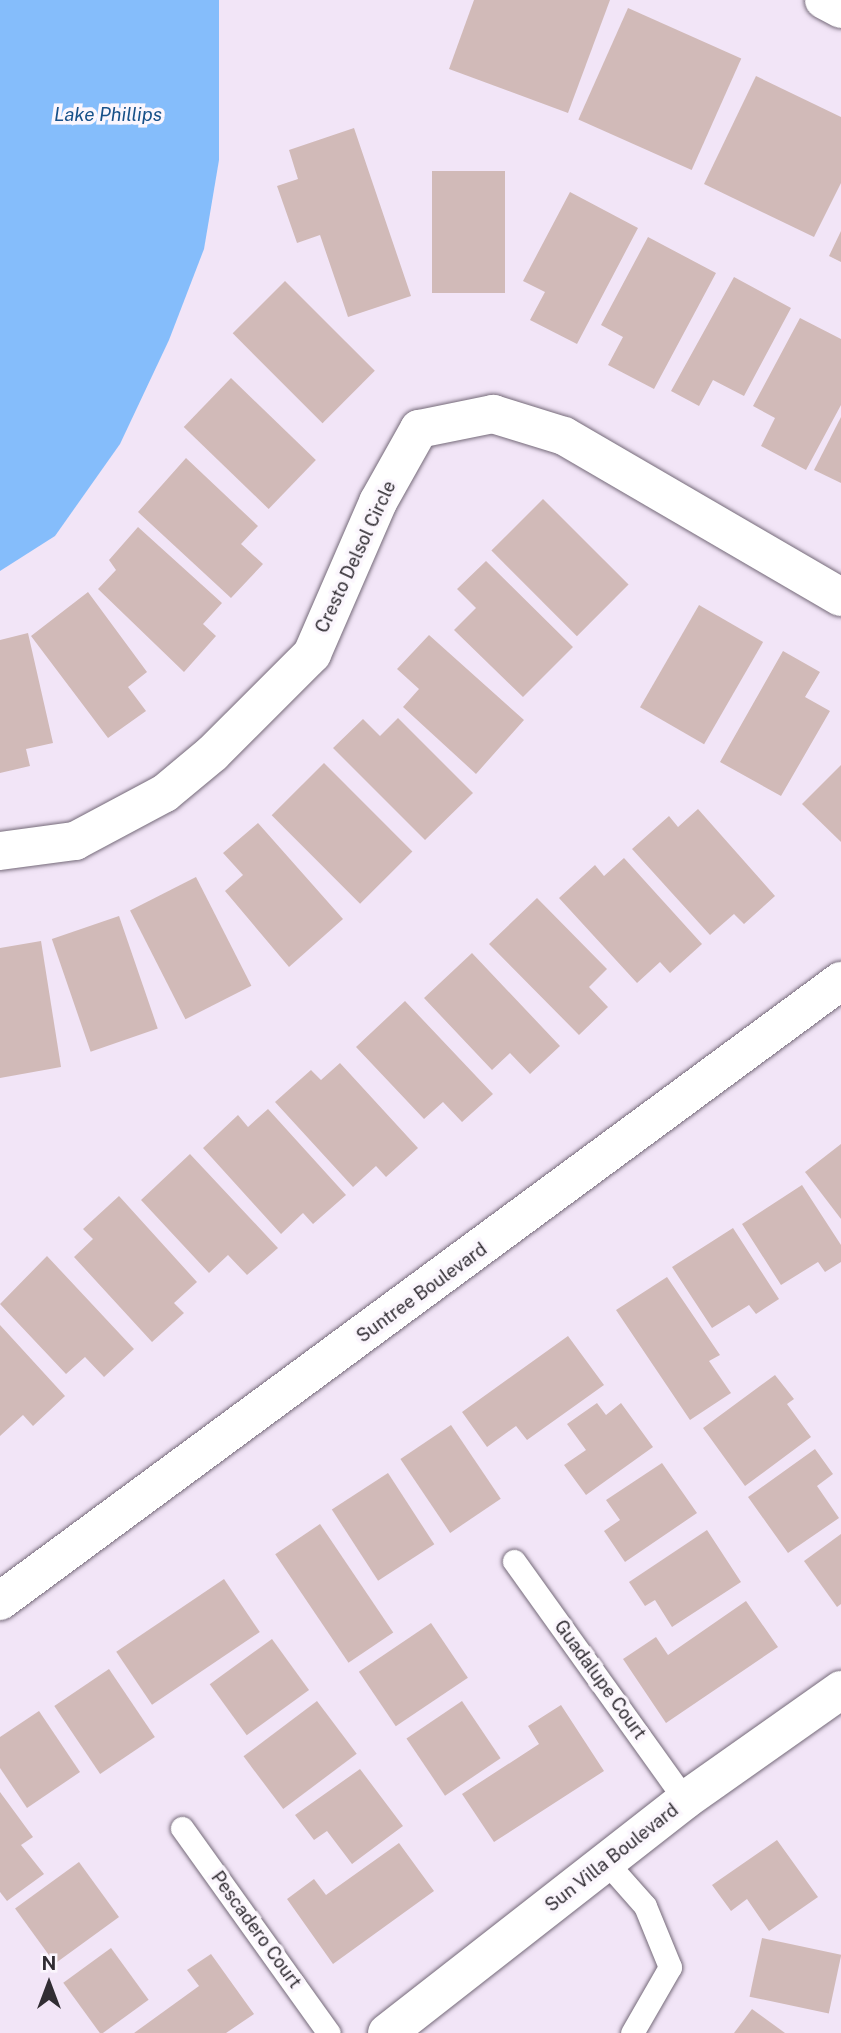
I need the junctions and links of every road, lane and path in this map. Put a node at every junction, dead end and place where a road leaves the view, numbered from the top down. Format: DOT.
graph roads {
  1 [pos="824,0"];
  2 [pos="841,9"];
  3 [pos="841,597"];
  4 [pos="0,851"];
  5 [pos="841,981"];
  6 [pos="514,1561"];
  7 [pos="0,1601"];
  8 [pos="841,1690"];
  9 [pos="685,1800"];
  10 [pos="182,1828"];
  11 [pos="607,1863"];
  12 [pos="329,2033"];
  13 [pos="387,2033"];
  14 [pos="632,2033"];
  1 -- 2 [label="street"];
  3 -- 4 [label="street, Cresto Delsol Circle"];
  5 -- 7 [label="street, Suntree Boulevard"];
  6 -- 9 [label="lane, Guadalupe Court"];
  8 -- 9 [label="street, Sun Villa Boulevard"];
  9 -- 11 [label="street, Sun Villa Boulevard"];
  10 -- 12 [label="lane, Pescadero Court"];
  11 -- 13 [label="street, Sun Villa Boulevard"];
  11 -- 14 [label="lane"];
}
